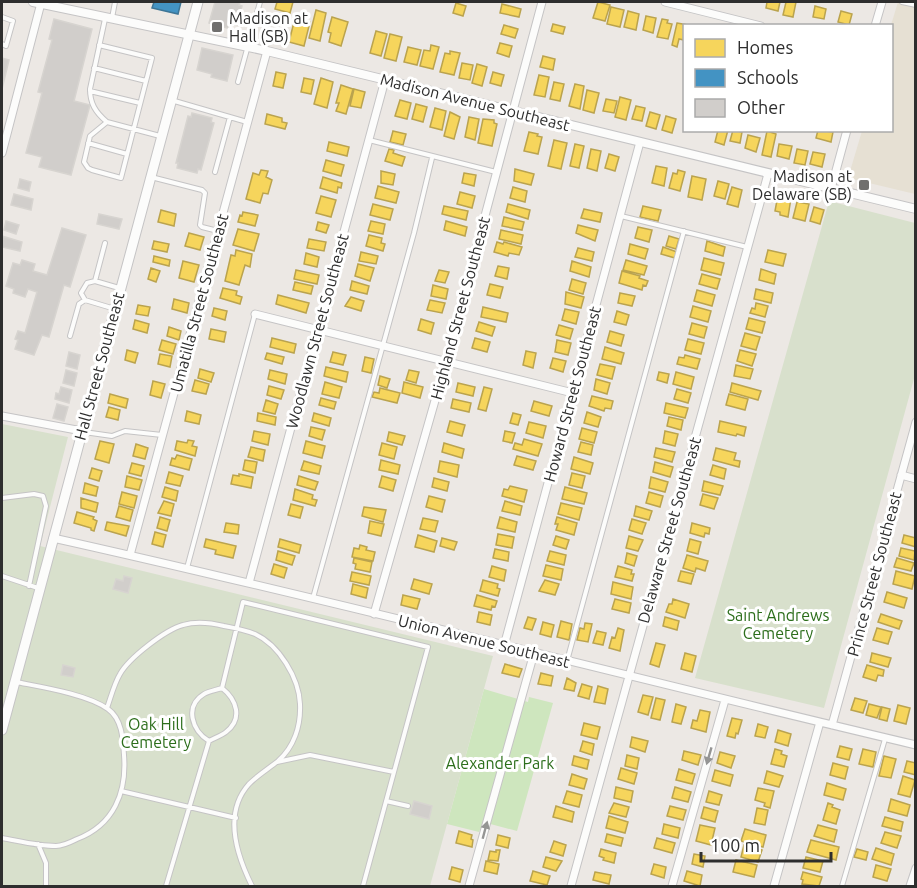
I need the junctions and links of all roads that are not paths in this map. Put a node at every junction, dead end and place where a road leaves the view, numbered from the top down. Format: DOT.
graph roads {
  1 [pos="37,2"];
  2 [pos="115,2"];
  3 [pos="198,2"];
  4 [pos="260,2"];
  5 [pos="542,2"];
  6 [pos="665,2"];
  7 [pos="882,2"];
  8 [pos="902,2"];
  9 [pos="915,5"];
  10 [pos="2,17"];
  11 [pos="109,18"];
  12 [pos="752,24"];
  13 [pos="876,24"];
  14 [pos="189,34"];
  15 [pos="2,44"];
  16 [pos="99,45"];
  17 [pos="247,47"];
  18 [pos="267,51"];
  19 [pos="94,68"];
  20 [pos="385,80"];
  21 [pos="146,81"];
  22 [pos="238,82"];
  23 [pos="90,91"];
  24 [pos="170,100"];
  25 [pos="140,103"];
  26 [pos="512,111"];
  27 [pos="230,117"];
  28 [pos="107,122"];
  29 [pos="248,122"];
  30 [pos="134,130"];
  31 [pos="846,132"];
  32 [pos="161,136"];
  33 [pos="368,140"];
  34 [pos="640,142"];
  35 [pos="88,143"];
  36 [pos="2,153"];
  37 [pos="127,154"];
  38 [pos="432,158"];
  39 [pos="215,172"];
  40 [pos="496,172"];
  41 [pos="768,174"];
  42 [pos="150,177"];
  43 [pos="831,189"];
  44 [pos="915,209"];
  45 [pos="621,216"];
  46 [pos="218,231"];
  47 [pos="684,231"];
  48 [pos="105,243"];
  49 [pos="748,247"];
  50 [pos="95,281"];
  51 [pos="120,288"];
  52 [pos="85,300"];
  53 [pos="115,309"];
  54 [pos="255,314"];
  55 [pos="317,331"];
  56 [pos="70,336"];
  57 [pos="381,347"];
  58 [pos="446,362"];
  59 [pos="573,393"];
  60 [pos="2,416"];
  61 [pos="915,423"];
  62 [pos="82,431"];
  63 [pos="163,435"];
  64 [pos="901,475"];
  65 [pos="915,479"];
  66 [pos="2,498"];
  67 [pos="53,538"];
  68 [pos="130,555"];
  69 [pos="187,568"];
  70 [pos="2,576"];
  71 [pos="249,583"];
  72 [pos="34,587"];
  73 [pos="313,599"];
  74 [pos="374,614"];
  75 [pos="237,628"];
  76 [pos="504,646"];
  77 [pos="534,653"];
  78 [pos="567,661"];
  79 [pos="629,677"];
  80 [pos="15,682"];
  81 [pos="222,688"];
  82 [pos="725,700"];
  83 [pos="107,708"];
  84 [pos="820,722"];
  85 [pos="832,725"];
  86 [pos="2,730"];
  87 [pos="885,738"];
  88 [pos="209,741"];
  89 [pos="915,745"];
  90 [pos="276,762"];
  91 [pos="394,772"];
  92 [pos="121,791"];
  93 [pos="386,801"];
  94 [pos="408,806"];
  95 [pos="189,807"];
  96 [pos="236,818"];
  97 [pos="2,838"];
  98 [pos="37,844"];
  99 [pos="915,868"];
  100 [pos="46,886"];
  101 [pos="166,886"];
  102 [pos="252,886"];
  103 [pos="363,886"];
  104 [pos="469,886"];
  105 [pos="571,886"];
  106 [pos="672,886"];
  107 [pos="774,886"];
  108 [pos="842,886"];
  109 [pos="910,886"];
  1 -- 11 [label="street, Madison Avenue Southeast"];
  1 -- 36 [label="street"];
  2 -- 11 [label="lane"];
  3 -- 14 [label="main road, Hall Street Southeast"];
  4 -- 17 [label="lane"];
  5 -- 26 [label="street, Highland Street Southeast"];
  6 -- 12 [label="street"];
  7 -- 13 [label="street"];
  8 -- 9 [label="lane"];
  10 -- 15 [label="lane"];
  11 -- 14 [label="street, Madison Avenue Southeast"];
  11 -- 16 [label="lane"];
  14 -- 17 [label="street, Madison Avenue Southeast"];
  14 -- 24 [label="main road, Hall Street Southeast"];
  16 -- 19 [label="lane"];
  16 -- 21 [label="lane"];
  17 -- 18 [label="street, Madison Avenue Southeast"];
  17 -- 22 [label="lane"];
  18 -- 20 [label="street, Madison Avenue Southeast"];
  18 -- 29 [label="street, Umatilla Street Southeast"];
  19 -- 21 [label="lane"];
  19 -- 23 [label="lane"];
  20 -- 26 [label="street, Madison Avenue Southeast"];
  20 -- 33 [label="street, Woodlawn Street Southeast"];
  21 -- 25 [label="lane"];
  23 -- 25 [label="lane"];
  23 -- 28 [label="lane"];
  24 -- 27 [label="lane"];
  24 -- 32 [label="main road, Hall Street Southeast"];
  25 -- 30 [label="lane"];
  26 -- 34 [label="street, Madison Avenue Southeast"];
  26 -- 40 [label="street, Highland Street Southeast"];
  27 -- 29 [label="lane"];
  27 -- 39 [label="lane"];
  28 -- 30 [label="lane"];
  28 -- 35 [label="lane"];
  29 -- 46 [label="street, Umatilla Street Southeast"];
  30 -- 32 [label="lane"];
  30 -- 37 [label="lane"];
  31 -- 43 [label="street"];
  32 -- 42 [label="main road, Hall Street Southeast"];
  33 -- 38 [label="lane"];
  33 -- 55 [label="street, Woodlawn Street Southeast"];
  34 -- 41 [label="street, Madison Avenue Southeast"];
  34 -- 45 [label="street, Howard Street Southeast"];
  35 -- 37 [label="lane"];
  35 -- 37 [label="lane"];
  38 -- 40 [label="lane"];
  38 -- 57 [label="lane"];
  40 -- 58 [label="street, Highland Street Southeast"];
  41 -- 43 [label="street, Madison Avenue Southeast"];
  41 -- 49 [label="street, Delaware Street Southeast"];
  42 -- 46 [label="lane"];
  42 -- 51 [label="main road, Hall Street Southeast"];
  43 -- 44 [label="street, Madison Avenue Southeast"];
  45 -- 47 [label="lane"];
  45 -- 59 [label="street, Howard Street Southeast"];
  46 -- 63 [label="street, Umatilla Street Southeast"];
  47 -- 49 [label="lane"];
  47 -- 78 [label="lane"];
  48 -- 50 [label="lane"];
  49 -- 79 [label="street, Delaware Street Southeast"];
  50 -- 51 [label="lane"];
  50 -- 52 [label="lane"];
  51 -- 53 [label="main road, Hall Street Southeast"];
  52 -- 53 [label="lane"];
  52 -- 56 [label="lane"];
  53 -- 62 [label="main road, Hall Street Southeast"];
  54 -- 55 [label="street"];
  54 -- 69 [label="lane"];
  55 -- 57 [label="street"];
  55 -- 71 [label="street, Woodlawn Street Southeast"];
  57 -- 58 [label="street"];
  57 -- 73 [label="lane"];
  58 -- 59 [label="street"];
  58 -- 74 [label="street, Highland Street Southeast"];
  59 -- 76 [label="street, Howard Street Southeast"];
  60 -- 62 [label="street"];
  61 -- 64 [label="street, Prince Street Southeast"];
  62 -- 63 [label="lane"];
  62 -- 67 [label="main road, Hall Street Southeast"];
  63 -- 68 [label="street, Umatilla Street Southeast"];
  64 -- 65 [label="street"];
  64 -- 85 [label="street, Prince Street Southeast"];
  66 -- 72 [label="lane"];
  67 -- 68 [label="street, Union Avenue Southeast"];
  67 -- 72 [label="main road, Hall Street Southeast"];
  68 -- 69 [label="street, Union Avenue Southeast"];
  69 -- 71 [label="street, Union Avenue Southeast"];
  70 -- 72 [label="lane"];
  71 -- 73 [label="street, Union Avenue Southeast"];
  72 -- 80 [label="main road, Hall Street Southeast"];
  73 -- 74 [label="street, Union Avenue Southeast"];
  74 -- 76 [label="street, Union Avenue Southeast"];
  75 -- 81 [label="lane"];
  75 -- 83 [label="lane"];
  75 -- 90 [label="lane"];
  75 -- 91 [label="lane"];
  76 -- 77 [label="street, Union Avenue Southeast"];
  77 -- 78 [label="street, Union Avenue Southeast"];
  104 -- 77 [label="street, one-way"];
  78 -- 79 [label="street, Union Avenue Southeast"];
  79 -- 82 [label="street, Union Avenue Southeast"];
  79 -- 105 [label="street, Delaware Street Southeast"];
  80 -- 83 [label="lane"];
  80 -- 86 [label="main road, Hall Street Southeast"];
  81 -- 88 [label="lane"];
  81 -- 88 [label="lane"];
  82 -- 84 [label="street, Union Avenue Southeast"];
  82 -- 106 [label="street, one-way"];
  83 -- 92 [label="lane"];
  84 -- 85 [label="street, Union Avenue Southeast"];
  84 -- 107 [label="street"];
  85 -- 87 [label="street, Union Avenue Southeast"];
  87 -- 89 [label="street, Union Avenue Southeast"];
  87 -- 108 [label="lane"];
  88 -- 95 [label="lane"];
  90 -- 91 [label="lane"];
  90 -- 96 [label="lane"];
  91 -- 93 [label="lane"];
  92 -- 95 [label="lane"];
  92 -- 98 [label="lane"];
  93 -- 94 [label="lane"];
  93 -- 103 [label="lane"];
  95 -- 96 [label="lane"];
  95 -- 101 [label="lane"];
  96 -- 102 [label="lane"];
  97 -- 98 [label="lane"];
  98 -- 100 [label="lane"];
  99 -- 109 [label="street"];
}
